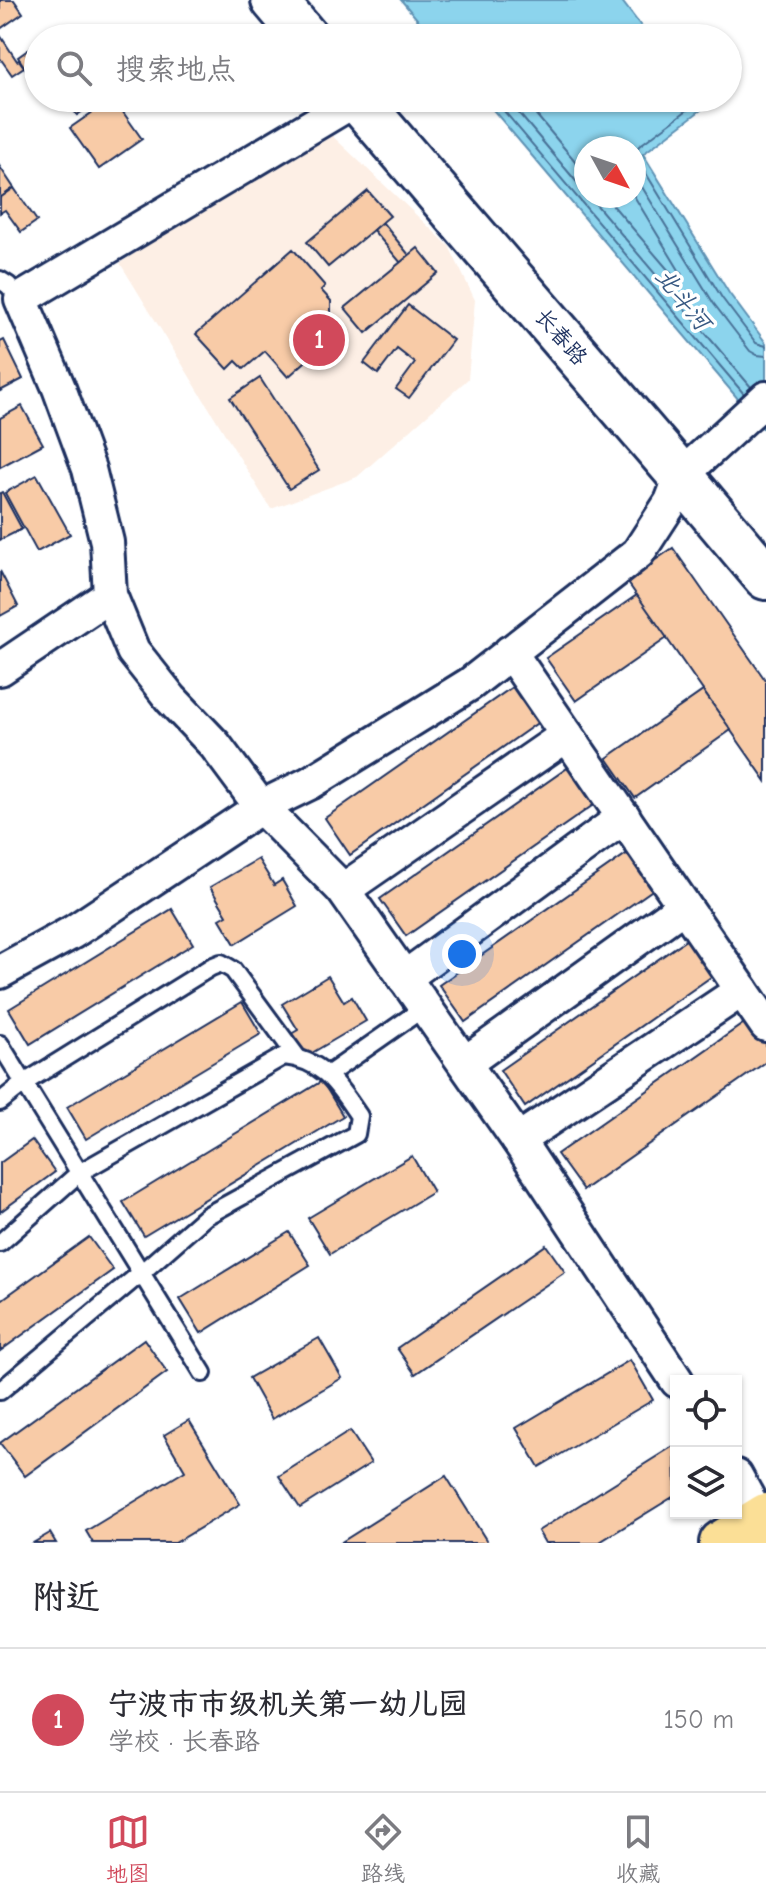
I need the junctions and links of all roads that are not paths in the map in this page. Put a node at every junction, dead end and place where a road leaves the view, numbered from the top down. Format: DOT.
graph roads {
  1 [pos="274,0"];
  2 [pos="294,24"];
  3 [pos="332,112"];
  4 [pos="367,112"];
  5 [pos="10,289"];
  6 [pos="766,398"];
  7 [pos="681,476"];
  8 [pos="766,577"];
  9 [pos="110,595"];
  10 [pos="510,652"];
  11 [pos="0,669"];
  12 [pos="567,735"];
  13 [pos="261,807"];
  14 [pos="624,817"];
  15 [pos="343,890"];
  16 [pos="684,906"];
  17 [pos="0,972"];
  18 [pos="404,978"];
  19 [pos="742,990"];
  20 [pos="425,1007"];
  21 [pos="766,1025"];
  22 [pos="0,1044"];
  23 [pos="297,1057"];
  24 [pos="465,1063"];
  25 [pos="329,1074"];
  26 [pos="24,1083"];
  27 [pos="0,1102"];
  28 [pos="518,1140"];
  29 [pos="79,1173"];
  30 [pos="0,1243"];
  31 [pos="141,1273"];
  32 [pos="203,1373"];
  33 [pos="673,1375"];
  34 [pos="0,1391"];
  35 [pos="742,1485"];
  36 [pos="763,1518"];
  37 [pos="722,1543"];
  1 -- 2 [label="main road"];
  3 -- 5 [label="street"];
  4 -- 7 [label="main road, 长春路"];
  5 -- 9 [label="street"];
  6 -- 7 [label="street"];
  7 -- 8 [label="main road, 长春路"];
  7 -- 10 [label="street"];
  9 -- 11 [label="street"];
  9 -- 13 [label="street"];
  10 -- 12 [label="street"];
  10 -- 13 [label="street"];
  12 -- 14 [label="street"];
  12 -- 15 [label="street"];
  13 -- 15 [label="street"];
  13 -- 17 [label="street"];
  14 -- 16 [label="street"];
  14 -- 18 [label="street"];
  15 -- 18 [label="street"];
  16 -- 19 [label="street"];
  16 -- 24 [label="street"];
  18 -- 20 [label="street"];
  19 -- 21 [label="street"];
  19 -- 28 [label="street"];
  20 -- 24 [label="street"];
  20 -- 25 [label="lane"];
  22 -- 26 [label="lane"];
  23 -- 25 [label="lane"];
  23 -- 26 [label="lane"];
  23 -- 29 [label="lane"];
  24 -- 28 [label="street"];
  25 -- 31 [label="lane"];
  26 -- 27 [label="lane"];
  26 -- 29 [label="lane"];
  28 -- 33 [label="street"];
  29 -- 30 [label="lane"];
  29 -- 31 [label="lane"];
  31 -- 32 [label="lane"];
  31 -- 34 [label="lane"];
  35 -- 36 [label="street"];
  36 -- 37 [label="main road"];
}
